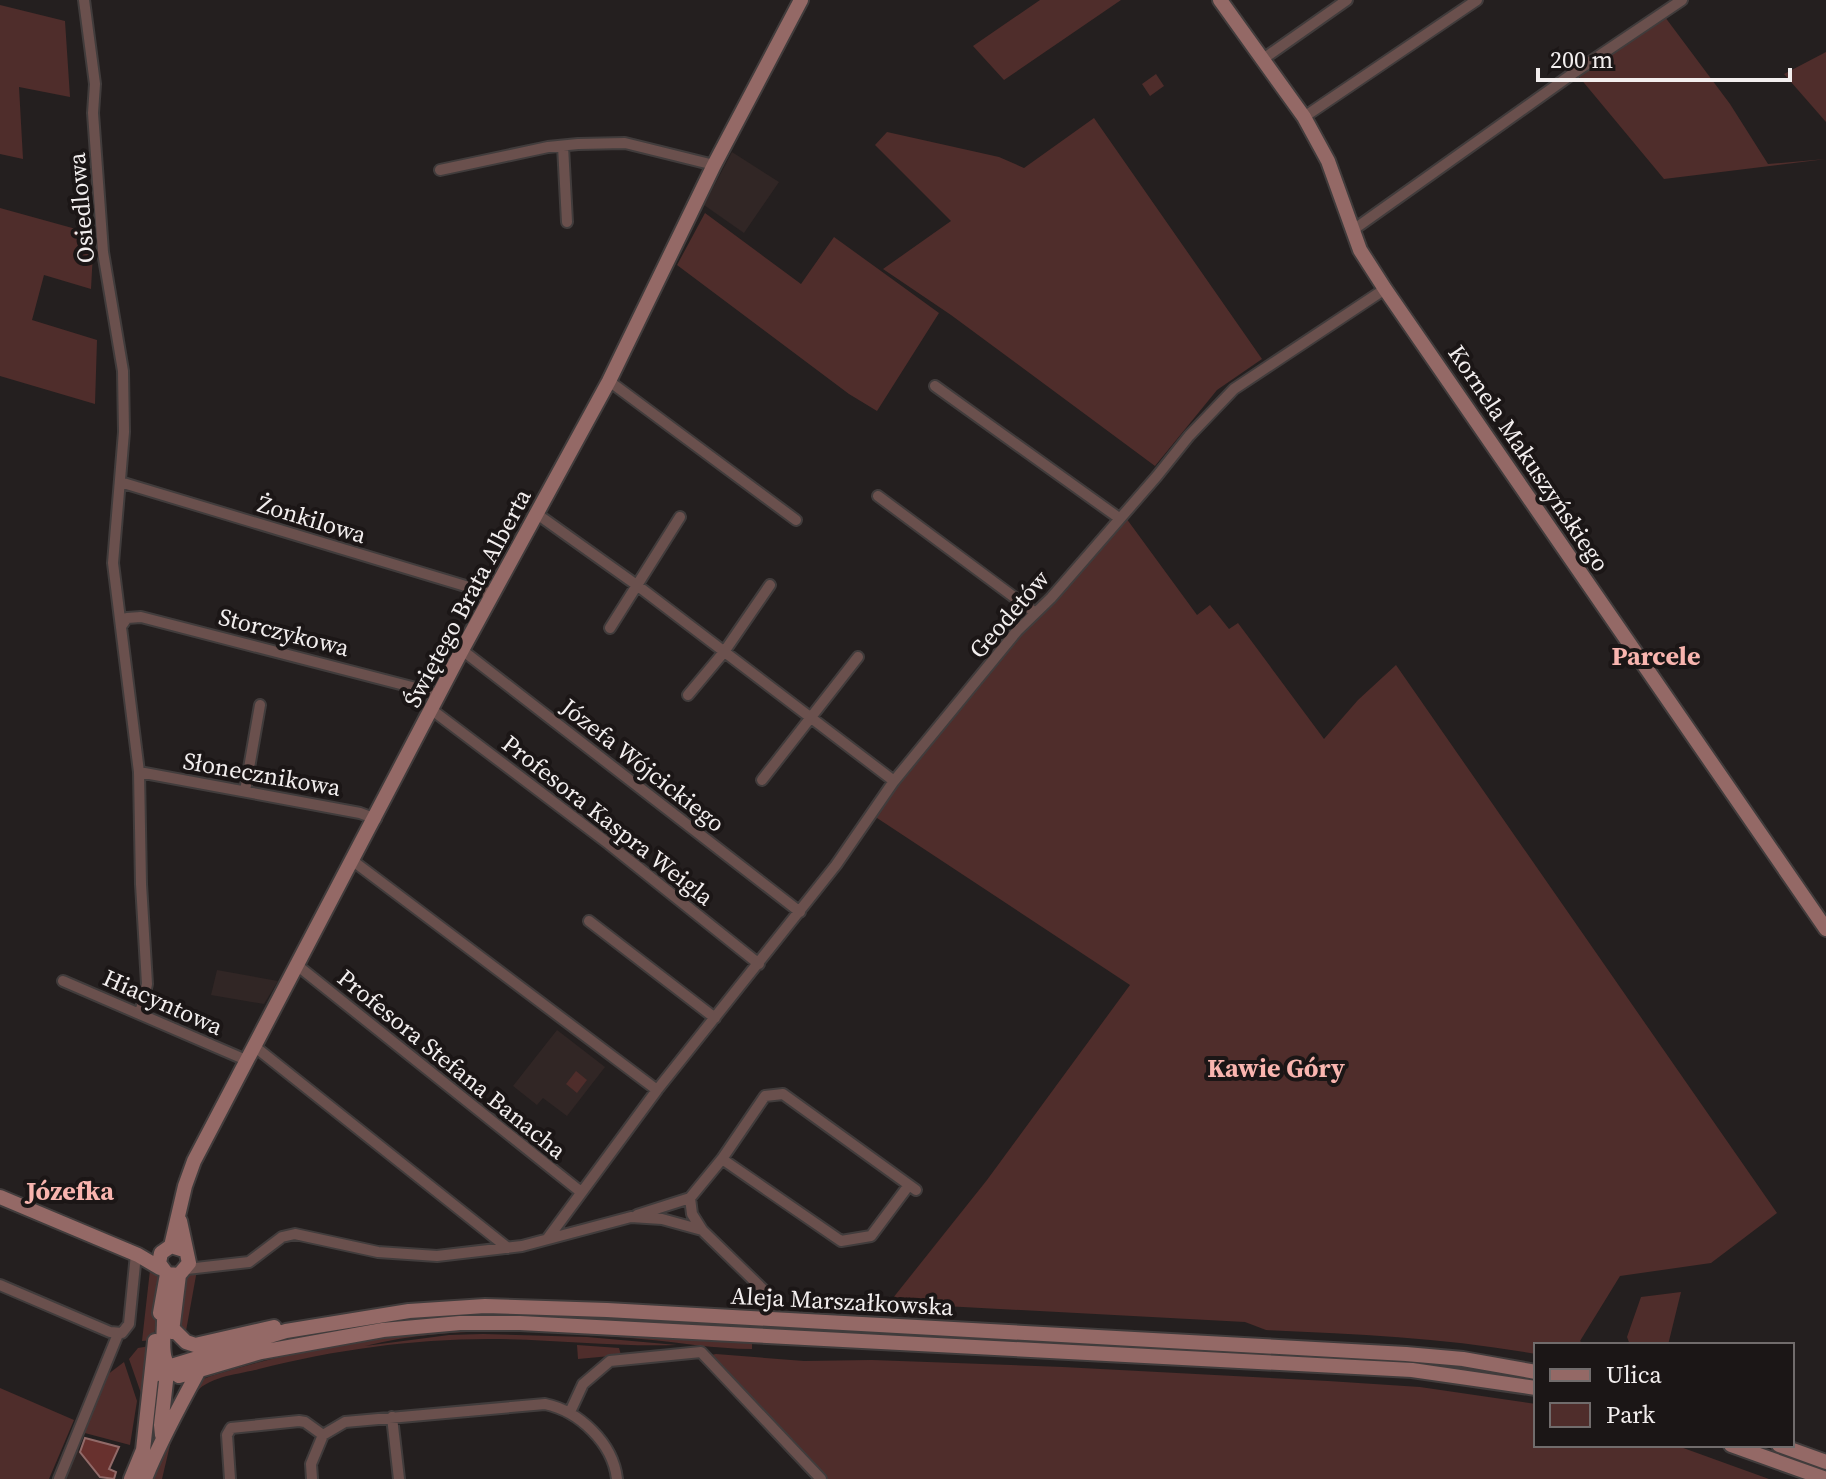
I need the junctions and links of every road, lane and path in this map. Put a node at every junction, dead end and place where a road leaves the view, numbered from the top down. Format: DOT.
graph roads {
  1 [pos="84,0"];
  2 [pos="801,0"];
  3 [pos="1220,0"];
  4 [pos="1347,0"];
  5 [pos="1477,0"];
  6 [pos="1682,0"];
  7 [pos="1263,59"];
  8 [pos="1304,117"];
  9 [pos="563,146"];
  10 [pos="714,165"];
  11 [pos="440,170"];
  12 [pos="567,222"];
  13 [pos="1353,230"];
  14 [pos="1385,289"];
  15 [pos="609,381"];
  16 [pos="935,386"];
  17 [pos="120,482"];
  18 [pos="878,496"];
  19 [pos="537,514"];
  20 [pos="680,517"];
  21 [pos="1119,518"];
  22 [pos="796,520"];
  23 [pos="770,585"];
  24 [pos="638,586"];
  25 [pos="492,594"];
  26 [pos="1034,612"];
  27 [pos="122,625"];
  28 [pos="610,628"];
  29 [pos="462,650"];
  30 [pos="724,652"];
  31 [pos="858,657"];
  32 [pos="439,694"];
  33 [pos="688,695"];
  34 [pos="260,705"];
  35 [pos="432,710"];
  36 [pos="809,718"];
  37 [pos="139,772"];
  38 [pos="762,780"];
  39 [pos="894,781"];
  40 [pos="245,791"];
  41 [pos="376,819"];
  42 [pos="353,861"];
  43 [pos="800,912"];
  44 [pos="589,921"];
  45 [pos="1826,929"];
  46 [pos="759,964"];
  47 [pos="298,966"];
  48 [pos="63,981"];
  49 [pos="140,1014"];
  50 [pos="715,1018"];
  51 [pos="254,1046"];
  52 [pos="246,1060"];
  53 [pos="657,1090"];
  54 [pos="722,1159"];
  55 [pos="581,1192"];
  56 [pos="0,1197"];
  57 [pos="690,1198"];
  58 [pos="631,1217"];
  59 [pos="702,1230"];
  60 [pos="548,1238"];
  61 [pos="508,1248"];
  62 [pos="138,1255"];
  63 [pos="175,1262"];
  64 [pos="0,1285"];
  65 [pos="775,1301"];
  66 [pos="163,1306"];
  67 [pos="172,1328"];
  68 [pos="286,1331"];
  69 [pos="118,1334"];
  70 [pos="168,1367"];
  71 [pos="199,1370"];
  72 [pos="1534,1372"];
  73 [pos="153,1376"];
  74 [pos="1534,1388"];
  75 [pos="570,1412"];
  76 [pos="392,1417"];
  77 [pos="162,1435"];
  78 [pos="323,1435"];
  79 [pos="1737,1447"];
  80 [pos="1785,1447"];
  81 [pos="1826,1462"];
  82 [pos="59,1479"];
  83 [pos="131,1479"];
  84 [pos="145,1479"];
  85 [pos="230,1479"];
  86 [pos="312,1479"];
  87 [pos="399,1479"];
  88 [pos="617,1479"];
  89 [pos="821,1479"];
  90 [pos="1826,1479"];
  1 -- 17 [label="street, Osiedlowa"];
  2 -- 10 [label="street, Świętego Brata Alberta"];
  3 -- 7 [label="street, Kornela Makuszyńskiego"];
  4 -- 7 [label="street"];
  5 -- 8 [label="street"];
  6 -- 13 [label="street"];
  7 -- 8 [label="street, Kornela Makuszyńskiego"];
  8 -- 13 [label="street, Kornela Makuszyńskiego"];
  9 -- 10 [label="street"];
  9 -- 11 [label="street"];
  9 -- 12 [label="street"];
  10 -- 15 [label="street, Świętego Brata Alberta"];
  13 -- 14 [label="street, Kornela Makuszyńskiego"];
  14 -- 21 [label="street, Geodetów"];
  14 -- 45 [label="street, Kornela Makuszyńskiego"];
  15 -- 19 [label="street, Świętego Brata Alberta"];
  15 -- 22 [label="street"];
  16 -- 21 [label="street"];
  17 -- 25 [label="street, Żonkilowa"];
  17 -- 27 [label="street, Osiedlowa"];
  18 -- 26 [label="street"];
  19 -- 24 [label="street"];
  19 -- 25 [label="street, Świętego Brata Alberta"];
  20 -- 24 [label="street"];
  21 -- 26 [label="street, Geodetów"];
  23 -- 30 [label="street"];
  24 -- 28 [label="street"];
  24 -- 30 [label="street"];
  25 -- 29 [label="street, Świętego Brata Alberta"];
  26 -- 39 [label="street, Geodetów"];
  27 -- 32 [label="street, Storczykowa"];
  27 -- 37 [label="street, Osiedlowa"];
  29 -- 32 [label="street, Świętego Brata Alberta"];
  29 -- 43 [label="street, Józefa Wójcickiego"];
  30 -- 33 [label="street"];
  30 -- 36 [label="street"];
  31 -- 36 [label="street"];
  32 -- 35 [label="street, Świętego Brata Alberta"];
  34 -- 40 [label="street"];
  35 -- 41 [label="street, Świętego Brata Alberta"];
  35 -- 46 [label="street, Profesora Kaspra Weigla"];
  36 -- 38 [label="street"];
  36 -- 39 [label="street"];
  37 -- 40 [label="street, Słonecznikowa"];
  37 -- 49 [label="street, Osiedlowa"];
  39 -- 43 [label="street, Geodetów"];
  40 -- 41 [label="street, Słonecznikowa"];
  41 -- 42 [label="street, Świętego Brata Alberta"];
  42 -- 47 [label="street, Świętego Brata Alberta"];
  42 -- 53 [label="street"];
  43 -- 46 [label="street, Geodetów"];
  44 -- 50 [label="street"];
  46 -- 50 [label="street, Geodetów"];
  47 -- 51 [label="street, Świętego Brata Alberta"];
  47 -- 55 [label="street, Profesora Stefana Banacha"];
  48 -- 49 [label="street, Hiacyntowa"];
  49 -- 52 [label="street, Hiacyntowa"];
  50 -- 53 [label="street, Geodetów"];
  51 -- 52 [label="street, Świętego Brata Alberta"];
  51 -- 61 [label="street"];
  52 -- 63 [label="street, Świętego Brata Alberta"];
  53 -- 55 [label="street, Geodetów"];
  54 -- 54 [label="street"];
  54 -- 57 [label="street"];
  55 -- 60 [label="street, Geodetów"];
  56 -- 62 [label="street"];
  57 -- 58 [label="street"];
  57 -- 59 [label="street"];
  58 -- 59 [label="street"];
  58 -- 60 [label="street"];
  59 -- 65 [label="street"];
  60 -- 61 [label="street"];
  61 -- 63 [label="street"];
  62 -- 63 [label="street"];
  62 -- 69 [label="street"];
  63 -- 66 [label="street"];
  63 -- 67 [label="street"];
  64 -- 69 [label="street"];
  66 -- 70 [label="street"];
  66 -- 73 [label="street"];
  67 -- 68 [label="street"];
  67 -- 70 [label="street"];
  68 -- 70 [label="street, Aleja Marszałkowska"];
  68 -- 72 [label="street, Aleja Marszałkowska"];
  69 -- 82 [label="street"];
  70 -- 71 [label="street"];
  70 -- 73 [label="street, Aleja Marszałkowska"];
  70 -- 77 [label="street"];
  71 -- 74 [label="street, Aleja Marszałkowska"];
  71 -- 77 [label="street"];
  73 -- 83 [label="street"];
  75 -- 76 [label="street"];
  75 -- 88 [label="street"];
  75 -- 89 [label="street"];
  76 -- 78 [label="street"];
  76 -- 87 [label="street"];
  77 -- 84 [label="street"];
  78 -- 85 [label="street"];
  78 -- 86 [label="street"];
  79 -- 90 [label="street"];
  80 -- 81 [label="street"];
}
